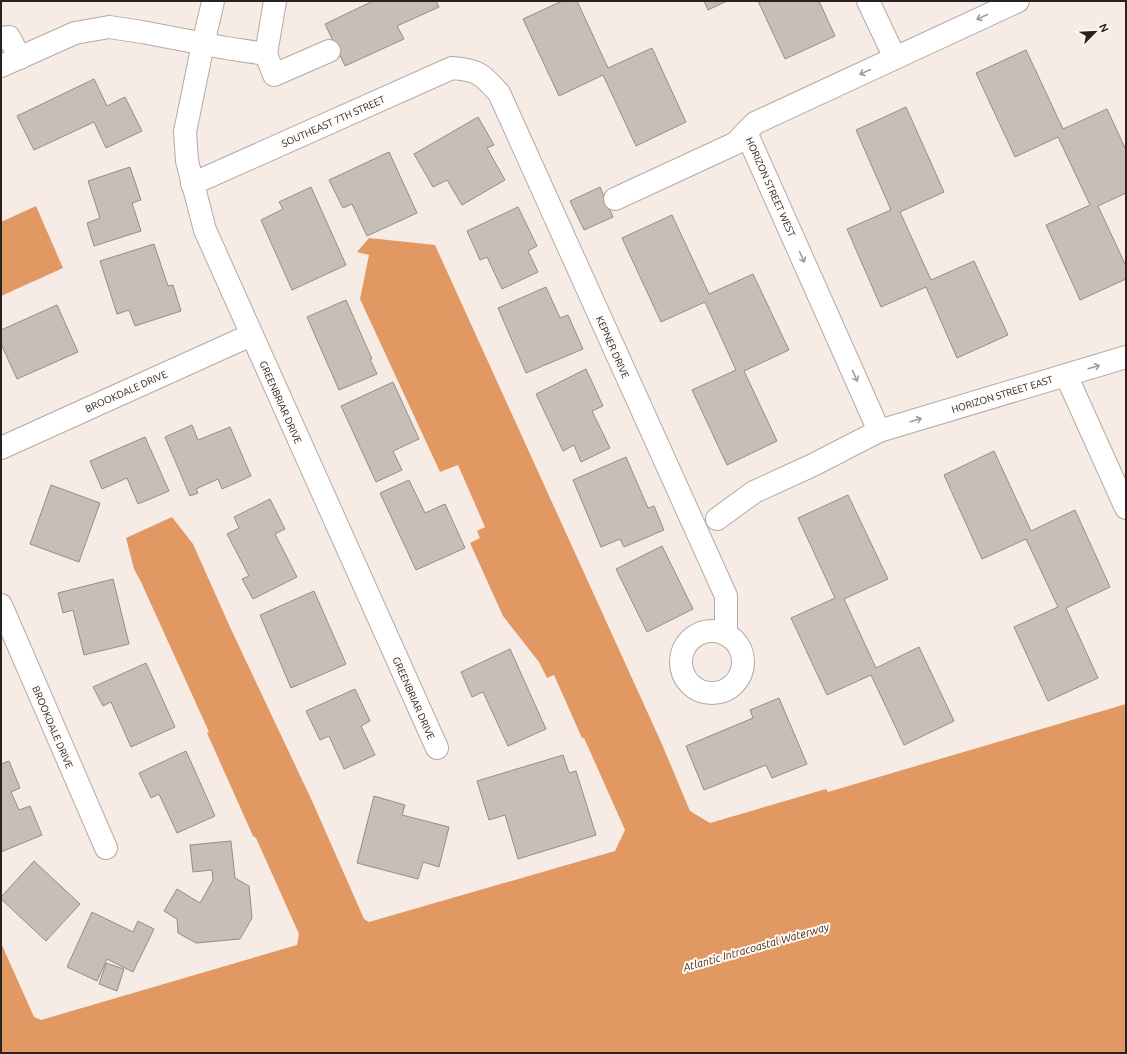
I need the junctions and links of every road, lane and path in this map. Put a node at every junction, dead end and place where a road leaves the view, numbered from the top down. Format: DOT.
graph roads {
  1 [pos="212,1"];
  2 [pos="275,1"];
  3 [pos="868,1"];
  4 [pos="1018,1"];
  5 [pos="1,38"];
  6 [pos="203,44"];
  7 [pos="329,51"];
  8 [pos="266,54"];
  9 [pos="895,58"];
  10 [pos="10,62"];
  11 [pos="475,71"];
  12 [pos="746,132"];
  13 [pos="192,184"];
  14 [pos="615,199"];
  15 [pos="251,335"];
  16 [pos="1126,357"];
  17 [pos="1066,375"];
  18 [pos="879,431"];
  19 [pos="1,448"];
  20 [pos="1126,508"];
  21 [pos="717,519"];
  22 [pos="1,605"];
  23 [pos="726,634"];
  24 [pos="437,748"];
  25 [pos="106,848"];
  1 -- 6 [label="street, GREENBRIAR DRIVE"];
  2 -- 8 [label="street"];
  3 -- 9 [label="street"];
  4 -- 9 [label="street, HORIZON STREET WEST, one-way"];
  5 -- 10 [label="street"];
  6 -- 8 [label="street"];
  6 -- 10 [label="street"];
  6 -- 13 [label="street, GREENBRIAR DRIVE"];
  7 -- 8 [label="street"];
  9 -- 12 [label="street, HORIZON STREET WEST, one-way"];
  11 -- 13 [label="street, SOUTHEAST 7TH STREET"];
  11 -- 23 [label="street, KEPNER DRIVE"];
  12 -- 14 [label="street"];
  12 -- 18 [label="street, HORIZON STREET WEST, one-way"];
  13 -- 15 [label="street, GREENBRIAR DRIVE"];
  15 -- 19 [label="street, BROOKDALE DRIVE"];
  15 -- 24 [label="street, GREENBRIAR DRIVE"];
  17 -- 16 [label="street, HORIZON STREET EAST, one-way"];
  18 -- 17 [label="street, HORIZON STREET EAST, one-way"];
  17 -- 20 [label="street"];
  18 -- 21 [label="street, HORIZON STREET EAST"];
  22 -- 25 [label="street, BROOKDALE DRIVE"];
}
